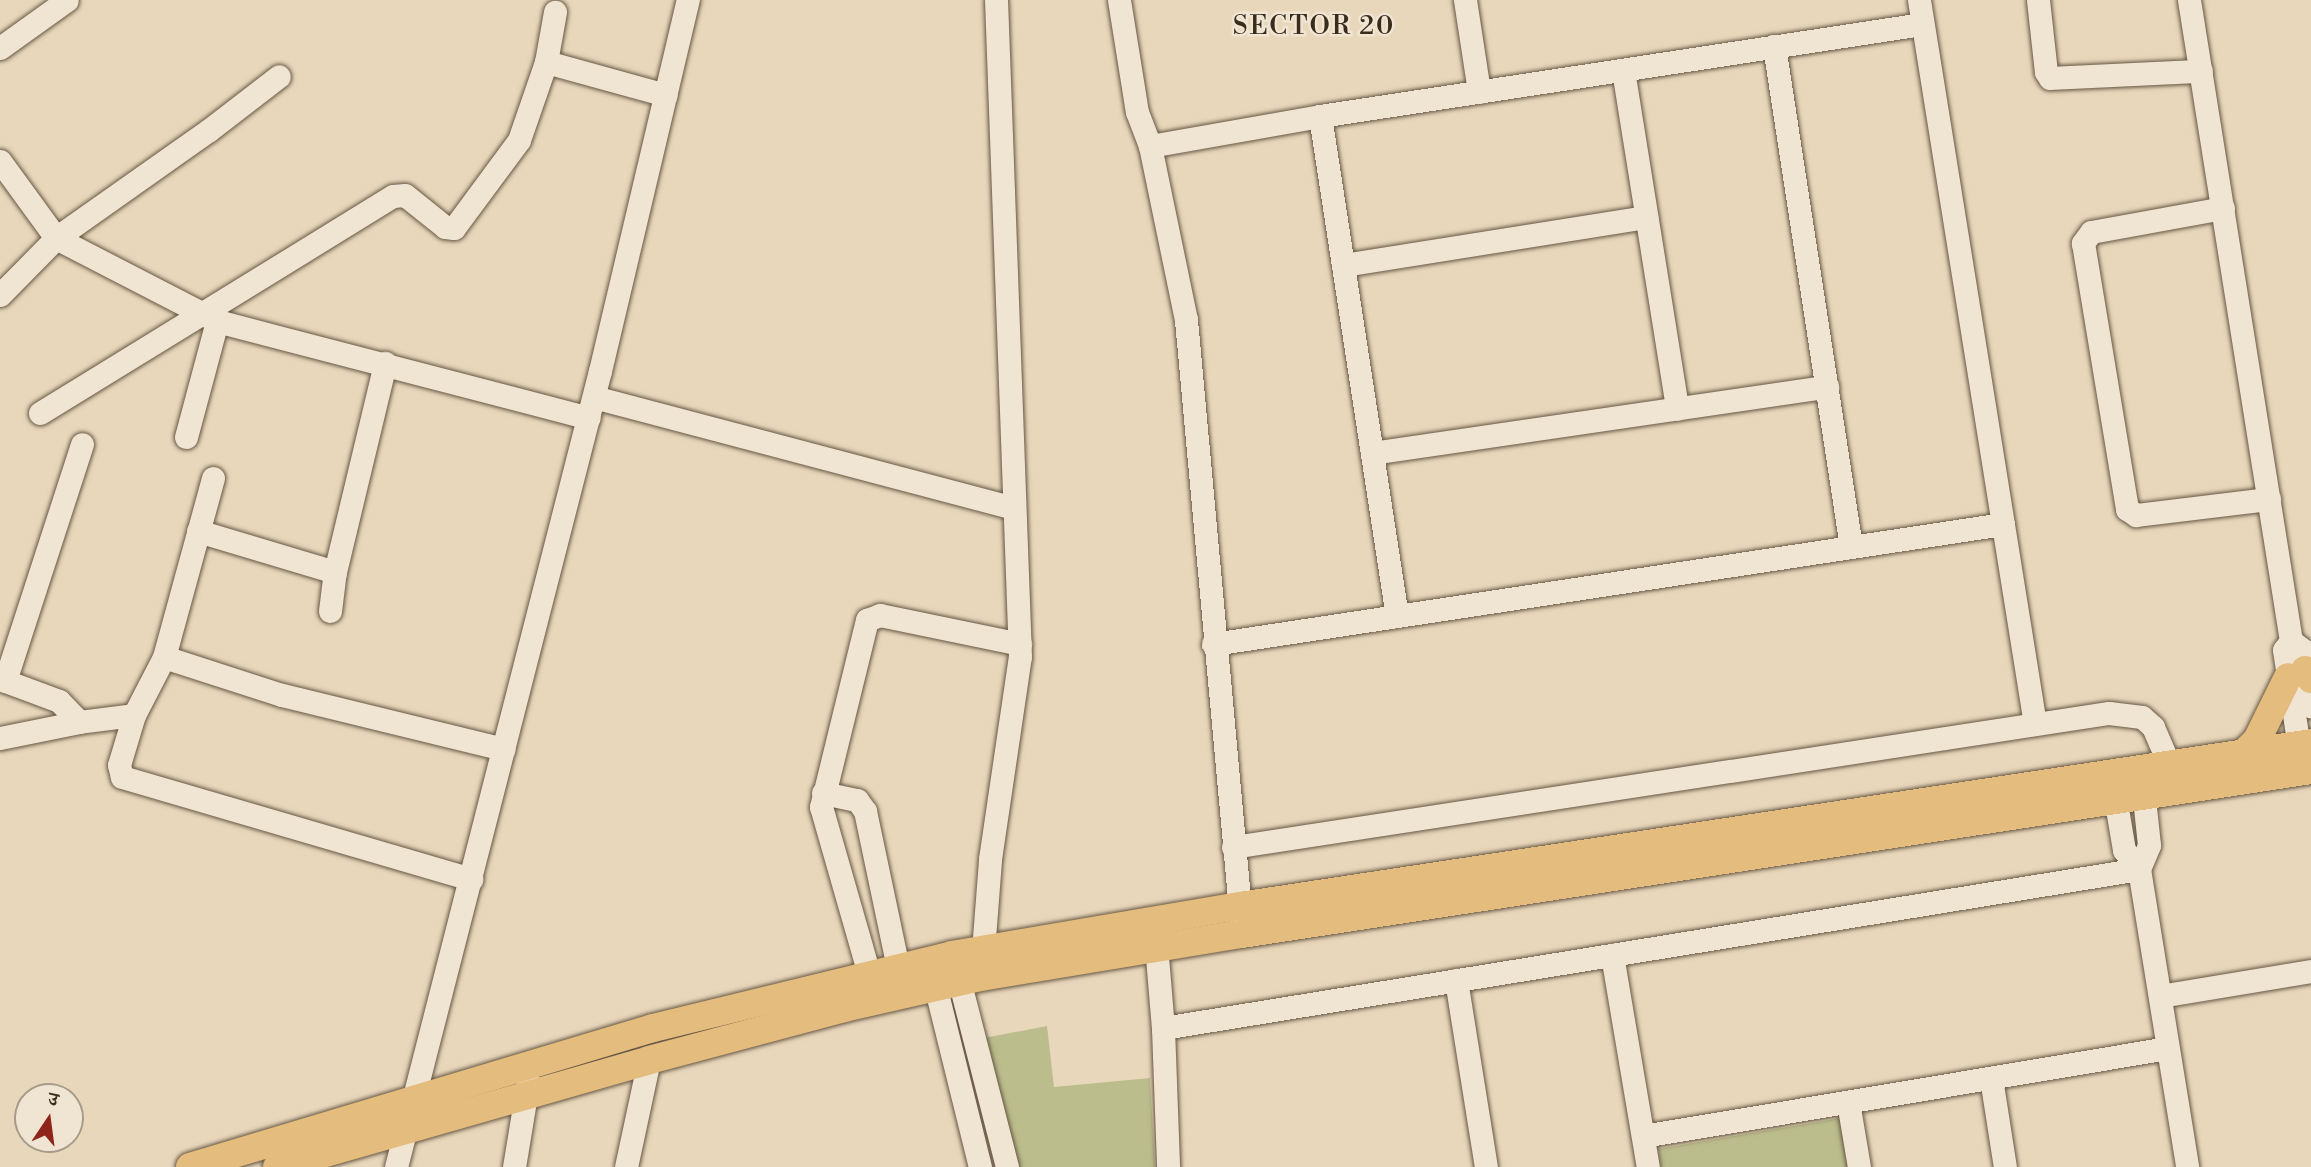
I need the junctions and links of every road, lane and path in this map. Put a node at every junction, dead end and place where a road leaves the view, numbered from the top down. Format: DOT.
graph roads {
  1 [pos="67,0"];
  2 [pos="688,0"];
  3 [pos="996,0"];
  4 [pos="1119,0"];
  5 [pos="1465,0"];
  6 [pos="1919,0"];
  7 [pos="2038,0"];
  8 [pos="2189,0"];
  9 [pos="555,12"];
  10 [pos="1922,24"];
  11 [pos="1774,46"];
  12 [pos="0,48"];
  13 [pos="547,62"];
  14 [pos="1623,70"];
  15 [pos="2201,71"];
  16 [pos="279,76"];
  17 [pos="1479,92"];
  18 [pos="666,95"];
  19 [pos="1320,116"];
  20 [pos="1150,145"];
  21 [pos="0,161"];
  22 [pos="2222,208"];
  23 [pos="1646,216"];
  24 [pos="56,238"];
  25 [pos="1343,265"];
  26 [pos="0,295"];
  27 [pos="211,317"];
  28 [pos="385,363"];
  29 [pos="1827,387"];
  30 [pos="591,407"];
  31 [pos="1677,409"];
  32 [pos="40,413"];
  33 [pos="186,437"];
  34 [pos="82,444"];
  35 [pos="1372,453"];
  36 [pos="213,478"];
  37 [pos="2269,499"];
  38 [pos="1014,508"];
  39 [pos="2003,524"];
  40 [pos="198,531"];
  41 [pos="1851,547"];
  42 [pos="335,572"];
  43 [pos="330,611"];
  44 [pos="1397,616"];
  45 [pos="1213,644"];
  46 [pos="1020,645"];
  47 [pos="164,657"];
  48 [pos="2301,675"];
  49 [pos="2,680"];
  50 [pos="2311,706"];
  51 [pos="134,715"];
  52 [pos="79,722"];
  53 [pos="2035,724"];
  54 [pos="0,738"];
  55 [pos="504,749"];
  56 [pos="2244,753"];
  57 [pos="2306,757"];
  58 [pos="2169,764"];
  59 [pos="2111,771"];
  60 [pos="2142,781"];
  61 [pos="823,793"];
  62 [pos="2115,799"];
  63 [pos="1233,847"];
  64 [pos="2139,869"];
  65 [pos="471,879"];
  66 [pos="1241,920"];
  67 [pos="1155,936"];
  68 [pos="983,949"];
  69 [pos="1612,955"];
  70 [pos="898,967"];
  71 [pos="2311,971"];
  72 [pos="951,972"];
  73 [pos="869,974"];
  74 [pos="1456,980"];
  75 [pos="2160,996"];
  76 [pos="1163,1028"];
  77 [pos="2168,1048"];
  78 [pos="649,1060"];
  79 [pos="531,1065"];
  80 [pos="1991,1078"];
  81 [pos="526,1096"];
  82 [pos="415,1098"];
  83 [pos="1848,1102"];
  84 [pos="406,1130"];
  85 [pos="1643,1136"];
  86 [pos="190,1167"];
  87 [pos="277,1167"];
  88 [pos="396,1167"];
  89 [pos="514,1167"];
  90 [pos="626,1167"];
  91 [pos="979,1167"];
  92 [pos="1007,1167"];
  93 [pos="1168,1167"];
  94 [pos="1486,1167"];
  95 [pos="1648,1167"];
  96 [pos="1859,1167"];
  97 [pos="2005,1167"];
  98 [pos="2187,1167"];
  1 -- 12 [label="street"];
  2 -- 18 [label="street"];
  3 -- 38 [label="street"];
  4 -- 20 [label="street"];
  5 -- 17 [label="street"];
  6 -- 10 [label="street"];
  7 -- 15 [label="street"];
  8 -- 15 [label="street"];
  9 -- 13 [label="street"];
  10 -- 11 [label="street"];
  10 -- 39 [label="street"];
  11 -- 14 [label="street"];
  11 -- 29 [label="street"];
  13 -- 18 [label="street"];
  13 -- 27 [label="street"];
  14 -- 17 [label="street"];
  14 -- 23 [label="street"];
  15 -- 22 [label="street"];
  16 -- 24 [label="street"];
  17 -- 19 [label="street"];
  18 -- 30 [label="street"];
  19 -- 20 [label="street"];
  19 -- 25 [label="street"];
  20 -- 45 [label="street"];
  21 -- 24 [label="street"];
  22 -- 37 [label="street"];
  22 -- 37 [label="street"];
  23 -- 25 [label="street"];
  23 -- 31 [label="street"];
  24 -- 26 [label="street"];
  24 -- 27 [label="street"];
  25 -- 35 [label="street"];
  27 -- 28 [label="street"];
  27 -- 32 [label="street"];
  27 -- 33 [label="street"];
  28 -- 30 [label="street"];
  28 -- 42 [label="street"];
  29 -- 31 [label="street"];
  29 -- 41 [label="street"];
  30 -- 38 [label="street"];
  30 -- 55 [label="street"];
  31 -- 35 [label="street"];
  34 -- 49 [label="street"];
  35 -- 44 [label="street"];
  36 -- 40 [label="street"];
  37 -- 48 [label="street"];
  38 -- 46 [label="street"];
  39 -- 41 [label="street"];
  39 -- 53 [label="street"];
  40 -- 42 [label="street"];
  40 -- 47 [label="street"];
  41 -- 44 [label="street"];
  42 -- 43 [label="street"];
  44 -- 45 [label="street"];
  45 -- 63 [label="street"];
  46 -- 61 [label="street"];
  46 -- 68 [label="street"];
  47 -- 51 [label="street"];
  47 -- 55 [label="street"];
  48 -- 50 [label="street"];
  48 -- 56 [label="main road"];
  48 -- 57 [label="street"];
  49 -- 52 [label="street"];
  51 -- 52 [label="street"];
  51 -- 65 [label="street"];
  52 -- 54 [label="street"];
  53 -- 58 [label="street"];
  53 -- 63 [label="street"];
  55 -- 65 [label="street"];
  56 -- 57 [label="main road"];
  56 -- 58 [label="main road"];
  57 -- 60 [label="main road"];
  58 -- 60 [label="main road"];
  59 -- 60 [label="main road"];
  59 -- 62 [label="street"];
  59 -- 66 [label="main road"];
  60 -- 62 [label="main road"];
  60 -- 64 [label="street"];
  61 -- 70 [label="street"];
  61 -- 73 [label="street"];
  62 -- 64 [label="street"];
  62 -- 66 [label="main road"];
  63 -- 66 [label="street"];
  64 -- 69 [label="street"];
  64 -- 75 [label="street"];
  65 -- 82 [label="street"];
  66 -- 67 [label="main road"];
  67 -- 68 [label="main road"];
  67 -- 72 [label="main road"];
  67 -- 76 [label="street"];
  68 -- 72 [label="main road"];
  69 -- 74 [label="street"];
  69 -- 85 [label="street"];
  70 -- 72 [label="main road"];
  70 -- 73 [label="main road"];
  71 -- 75 [label="street"];
  72 -- 78 [label="main road"];
  72 -- 91 [label="street"];
  72 -- 92 [label="street"];
  73 -- 79 [label="main road"];
  74 -- 76 [label="street"];
  74 -- 94 [label="street"];
  75 -- 77 [label="street"];
  76 -- 93 [label="street"];
  77 -- 80 [label="street"];
  77 -- 98 [label="street"];
  78 -- 81 [label="main road"];
  78 -- 90 [label="street"];
  79 -- 81 [label="street"];
  79 -- 82 [label="main road"];
  80 -- 83 [label="street"];
  80 -- 97 [label="street"];
  81 -- 84 [label="main road"];
  81 -- 89 [label="street"];
  82 -- 84 [label="street"];
  82 -- 86 [label="main road"];
  83 -- 85 [label="street"];
  83 -- 96 [label="street"];
  84 -- 87 [label="main road"];
  84 -- 88 [label="street"];
  85 -- 95 [label="street"];
}
